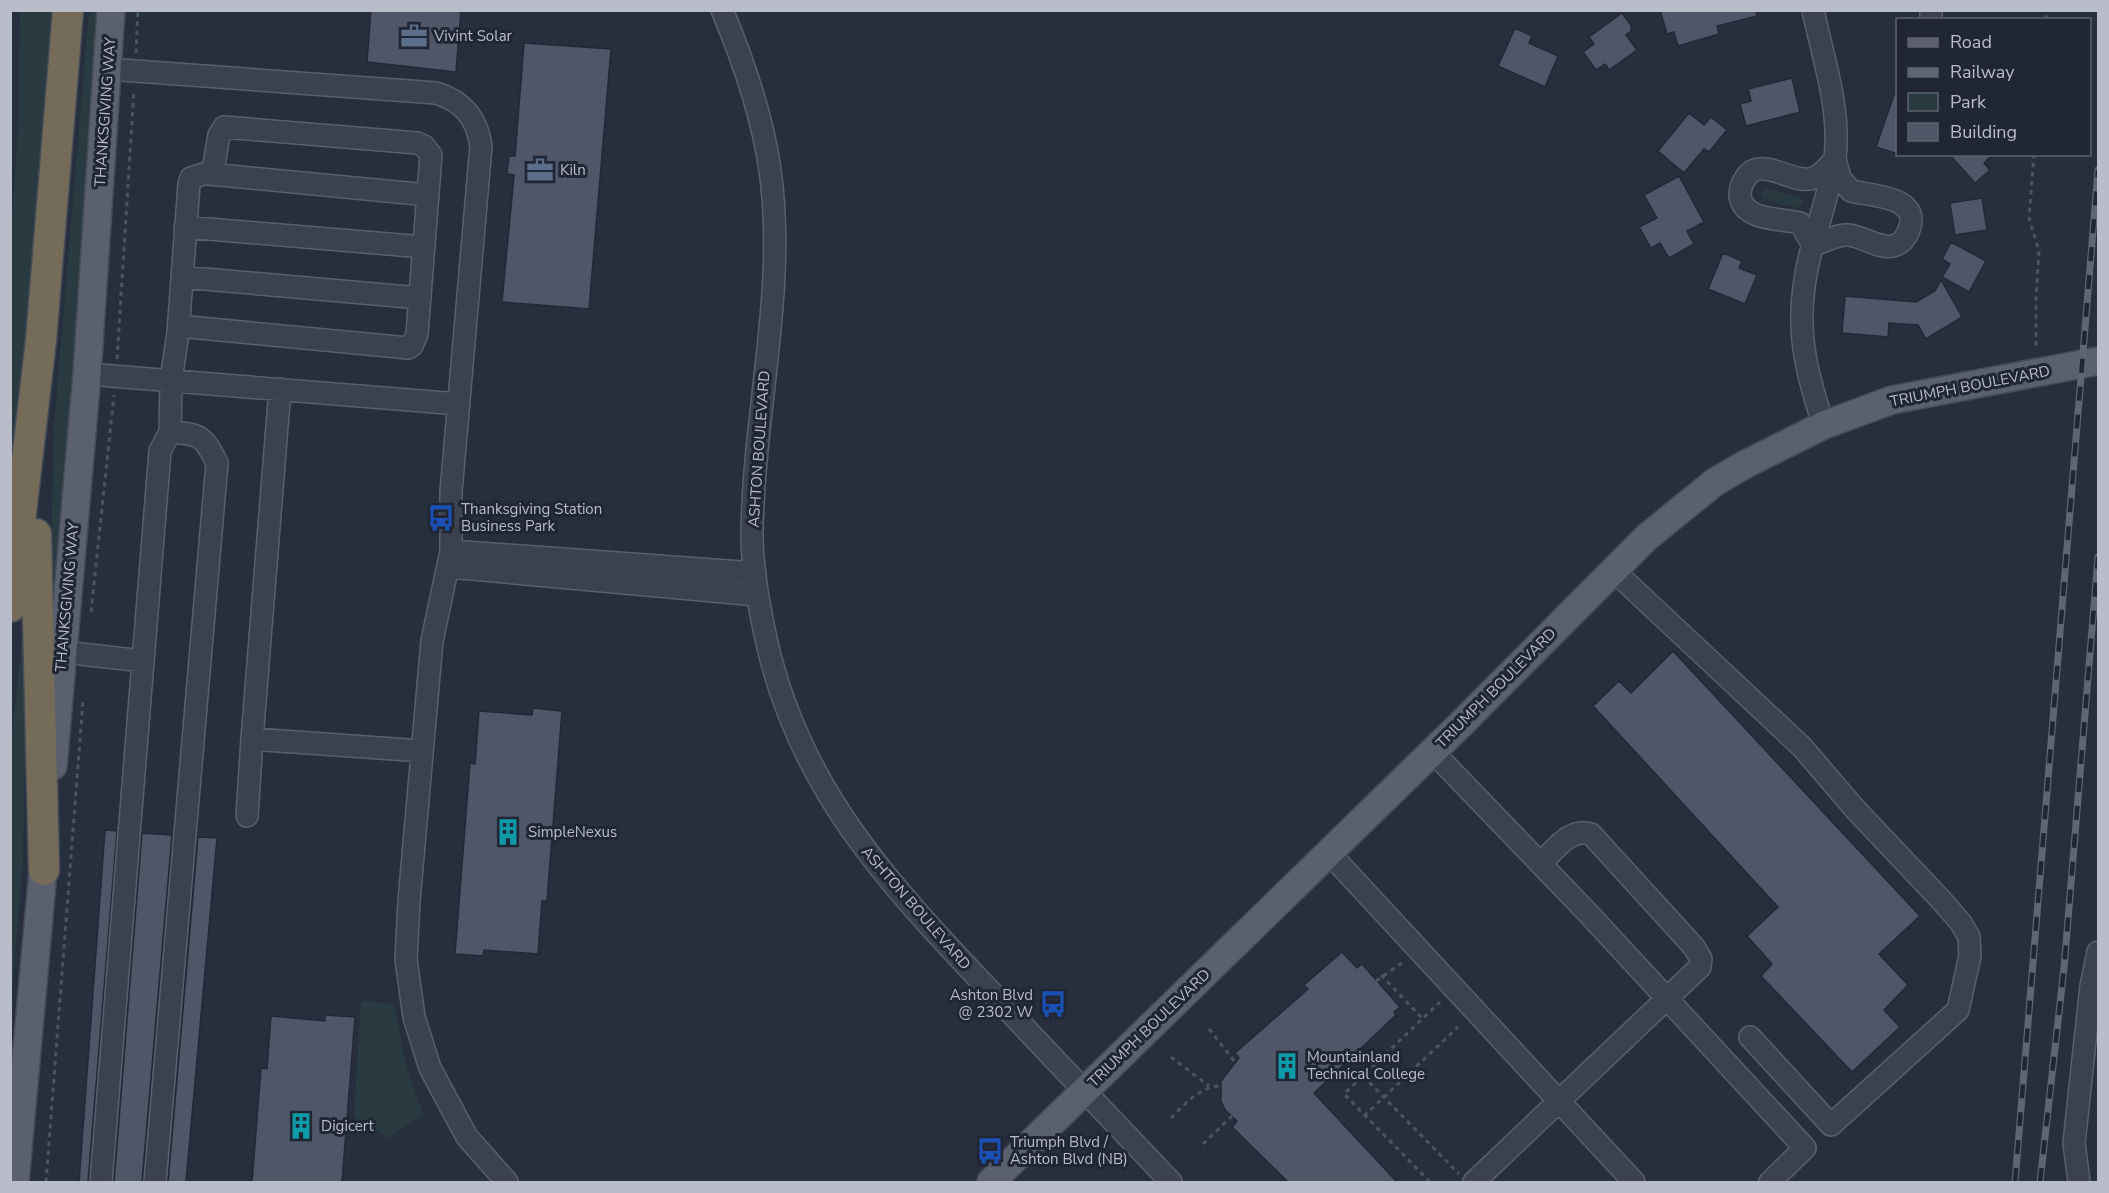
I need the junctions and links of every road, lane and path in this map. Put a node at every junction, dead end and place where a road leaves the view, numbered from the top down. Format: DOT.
graph roads {
  1 [pos="68,10"];
  2 [pos="111,10"];
  3 [pos="138,10"];
  4 [pos="722,10"];
  5 [pos="1813,10"];
  6 [pos="108,69"];
  7 [pos="135,71"];
  8 [pos="2034,156"];
  9 [pos="1835,159"];
  10 [pos="209,174"];
  11 [pos="428,195"];
  12 [pos="185,227"];
  13 [pos="1813,245"];
  14 [pos="424,247"];
  15 [pos="182,277"];
  16 [pos="420,298"];
  17 [pos="178,333"];
  18 [pos="41,340"];
  19 [pos="2036,349"];
  20 [pos="2098,361"];
  21 [pos="87,375"];
  22 [pos="116,376"];
  23 [pos="171,380"];
  24 [pos="280,389"];
  25 [pos="459,404"];
  26 [pos="1824,425"];
  27 [pos="170,432"];
  28 [pos="450,559"];
  29 [pos="1613,570"];
  30 [pos="755,573"];
  31 [pos="757,595"];
  32 [pos="10,607"];
  33 [pos="75,652"];
  34 [pos="143,661"];
  35 [pos="84,688"];
  36 [pos="252,739"];
  37 [pos="422,751"];
  38 [pos="1433,752"];
  39 [pos="247,816"];
  40 [pos="1329,853"];
  41 [pos="1540,863"];
  42 [pos="44,870"];
  43 [pos="2098,952"];
  44 [pos="1409,957"];
  45 [pos="1381,975"];
  46 [pos="1376,981"];
  47 [pos="1446,997"];
  48 [pos="1668,1000"];
  49 [pos="1423,1019"];
  50 [pos="1458,1027"];
  51 [pos="1209,1029"];
  52 [pos="1750,1037"];
  53 [pos="1171,1057"];
  54 [pos="1235,1062"];
  55 [pos="1363,1076"];
  56 [pos="1209,1086"];
  57 [pos="1220,1086"];
  58 [pos="1085,1091"];
  59 [pos="1383,1098"];
  60 [pos="1560,1103"];
  61 [pos="1232,1116"];
  62 [pos="1364,1116"];
  63 [pos="1171,1118"];
  64 [pos="1831,1125"];
  65 [pos="1203,1144"];
  66 [pos="1805,1148"];
  67 [pos="1468,1179"];
  68 [pos="15,1182"];
  69 [pos="46,1182"];
  70 [pos="101,1182"];
  71 [pos="155,1182"];
  72 [pos="507,1182"];
  73 [pos="991,1182"];
  74 [pos="1171,1182"];
  75 [pos="1430,1182"];
  76 [pos="1634,1182"];
  77 [pos="1770,1182"];
  78 [pos="2079,1182"];
  1 -- 18 [label="highway"];
  2 -- 6 [label="main road, THANKSGIVING WAY"];
  3 -- 7 [label="path"];
  4 -- 30 [label="street, ASHTON BOULEVARD"];
  5 -- 9 [label="street"];
  6 -- 7 [label="street"];
  6 -- 21 [label="main road, THANKSGIVING WAY"];
  7 -- 22 [label="path"];
  7 -- 25 [label="street"];
  8 -- 19 [label="path"];
  9 -- 13 [label="street"];
  9 -- 13 [label="street"];
  9 -- 13 [label="street"];
  10 -- 11 [label="street"];
  10 -- 11 [label="street"];
  10 -- 12 [label="street"];
  11 -- 14 [label="street"];
  12 -- 14 [label="street"];
  12 -- 15 [label="street"];
  13 -- 26 [label="street"];
  14 -- 16 [label="street"];
  15 -- 16 [label="street"];
  15 -- 17 [label="street"];
  16 -- 17 [label="street"];
  17 -- 23 [label="street"];
  18 -- 32 [label="highway"];
  18 -- 42 [label="highway"];
  20 -- 26 [label="main road, TRIUMPH BOULEVARD"];
  21 -- 22 [label="street"];
  21 -- 33 [label="main road, THANKSGIVING WAY"];
  22 -- 23 [label="street"];
  22 -- 33 [label="path"];
  23 -- 24 [label="street"];
  23 -- 27 [label="street"];
  24 -- 25 [label="street"];
  24 -- 36 [label="street"];
  25 -- 28 [label="street"];
  26 -- 29 [label="main road, TRIUMPH BOULEVARD"];
  27 -- 34 [label="street"];
  27 -- 71 [label="street"];
  28 -- 30 [label="street"];
  28 -- 31 [label="street"];
  28 -- 37 [label="street"];
  29 -- 38 [label="main road, TRIUMPH BOULEVARD"];
  29 -- 64 [label="street"];
  30 -- 31 [label="street, ASHTON BOULEVARD"];
  31 -- 58 [label="street, ASHTON BOULEVARD"];
  33 -- 34 [label="street"];
  33 -- 42 [label="main road, THANKSGIVING WAY"];
  34 -- 70 [label="street"];
  35 -- 69 [label="path"];
  36 -- 37 [label="street"];
  36 -- 39 [label="street"];
  37 -- 72 [label="street"];
  38 -- 40 [label="main road, TRIUMPH BOULEVARD"];
  38 -- 41 [label="street"];
  40 -- 58 [label="main road, TRIUMPH BOULEVARD"];
  40 -- 60 [label="street"];
  41 -- 48 [label="street"];
  41 -- 48 [label="street"];
  42 -- 68 [label="main road, THANKSGIVING WAY"];
  43 -- 78 [label="street"];
  44 -- 45 [label="path"];
  45 -- 46 [label="path"];
  45 -- 49 [label="path"];
  47 -- 49 [label="path"];
  48 -- 60 [label="street"];
  48 -- 66 [label="street"];
  49 -- 55 [label="path"];
  50 -- 59 [label="path"];
  51 -- 54 [label="path"];
  52 -- 64 [label="street"];
  53 -- 56 [label="path"];
  55 -- 59 [label="path"];
  55 -- 62 [label="path"];
  56 -- 57 [label="path"];
  56 -- 63 [label="path"];
  58 -- 73 [label="main road, TRIUMPH BOULEVARD"];
  58 -- 74 [label="street, ASHTON BOULEVARD"];
  59 -- 62 [label="path"];
  59 -- 67 [label="path"];
  60 -- 67 [label="street"];
  60 -- 76 [label="street"];
  61 -- 65 [label="path"];
  62 -- 75 [label="path"];
  64 -- 66 [label="street"];
  66 -- 77 [label="street"];
}
